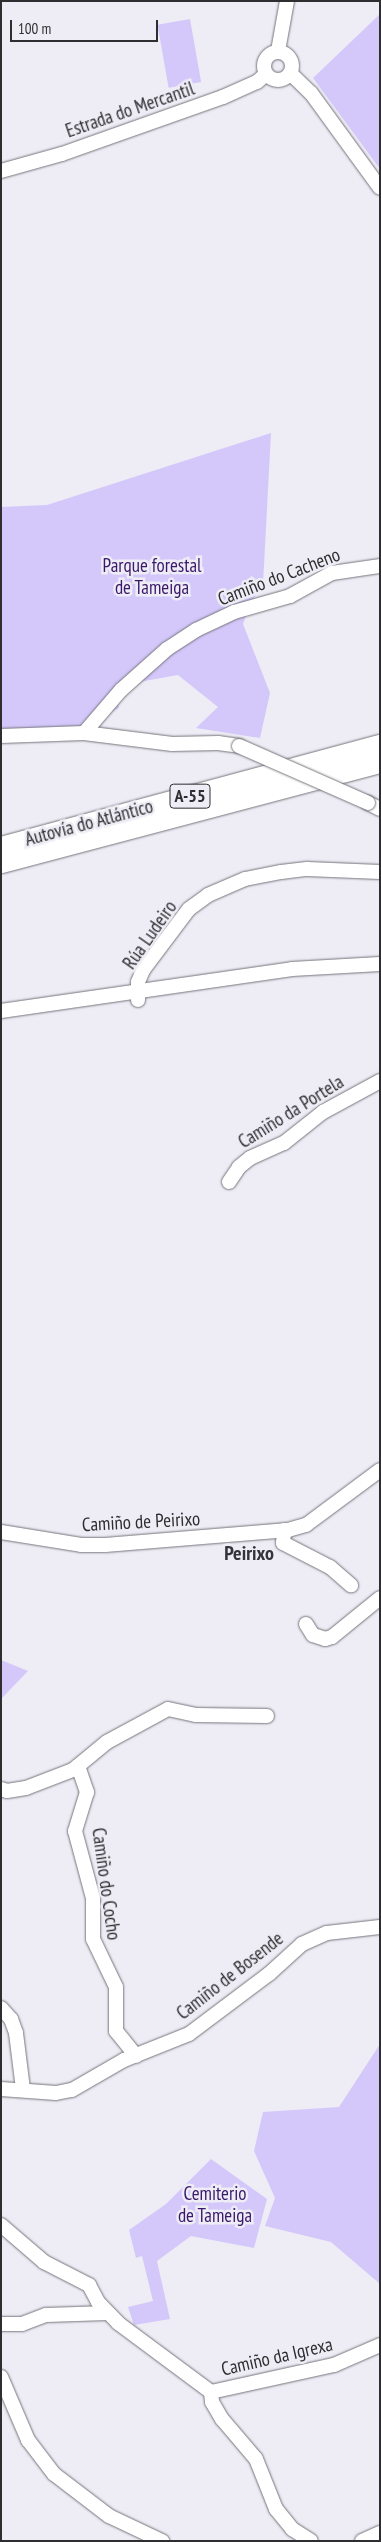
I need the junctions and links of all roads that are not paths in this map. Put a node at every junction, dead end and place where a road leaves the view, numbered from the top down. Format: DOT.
graph roads {
  1 [pos="287,1"];
  2 [pos="278,51"];
  3 [pos="290,73"];
  4 [pos="266,74"];
  5 [pos="1,171"];
  6 [pos="380,188"];
  7 [pos="380,566"];
  8 [pos="84,733"];
  9 [pos="1,736"];
  10 [pos="380,746"];
  11 [pos="380,762"];
  12 [pos="374,806"];
  13 [pos="1,846"];
  14 [pos="1,862"];
  15 [pos="380,872"];
  16 [pos="380,964"];
  17 [pos="380,973"];
  18 [pos="138,996"];
  19 [pos="1,1011"];
  20 [pos="1,1020"];
  21 [pos="380,1081"];
  22 [pos="228,1182"];
  23 [pos="380,1470"];
  24 [pos="284,1530"];
  25 [pos="1,1532"];
  26 [pos="351,1585"];
  27 [pos="380,1598"];
  28 [pos="306,1624"];
  29 [pos="268,1716"];
  30 [pos="78,1766"];
  31 [pos="1,1789"];
  32 [pos="380,1927"];
  33 [pos="1,2008"];
  34 [pos="136,2056"];
  35 [pos="1,2089"];
  36 [pos="23,2089"];
  37 [pos="1,2225"];
  38 [pos="108,2313"];
  39 [pos="1,2324"];
  40 [pos="380,2345"];
  41 [pos="1,2377"];
  42 [pos="211,2392"];
  43 [pos="380,2533"];
  44 [pos="162,2541"];
  45 [pos="312,2541"];
  46 [pos="362,2541"];
  1 -- 2 [label="street"];
  2 -- 3 [label="street"];
  2 -- 4 [label="street"];
  3 -- 4 [label="street"];
  3 -- 6 [label="street"];
  4 -- 5 [label="street, Estrada do Mercantil"];
  7 -- 8 [label="street, Camiño do Cacheno"];
  8 -- 9 [label="street"];
  8 -- 12 [label="street, bridge"];
  10 -- 13 [label="highway, Autovía do Atlántico / A-55"];
  11 -- 14 [label="highway, Autovía do Atlántico / A-55"];
  15 -- 18 [label="street, Rúa Ludeiro"];
  16 -- 18 [label="street"];
  17 -- 18 [label="street"];
  18 -- 19 [label="street"];
  18 -- 20 [label="street"];
  21 -- 22 [label="street, Camiño da Portela"];
  23 -- 24 [label="street, Camiño de Peirixo"];
  24 -- 25 [label="street, Camiño de Peirixo"];
  24 -- 26 [label="street"];
  27 -- 28 [label="street"];
  29 -- 30 [label="street"];
  30 -- 31 [label="street"];
  30 -- 34 [label="street, Camiño do Cocho"];
  32 -- 34 [label="street, Camiño de Bosende"];
  33 -- 36 [label="street"];
  34 -- 36 [label="street, Camiño de Bosende"];
  35 -- 36 [label="street, Camiño de Bosende"];
  37 -- 38 [label="street, Camiño da Igrexa"];
  38 -- 39 [label="street"];
  38 -- 42 [label="street, Camiño da Igrexa"];
  40 -- 42 [label="street, Camiño da Igrexa"];
  41 -- 44 [label="street"];
  42 -- 45 [label="street"];
  43 -- 46 [label="street"];
}
